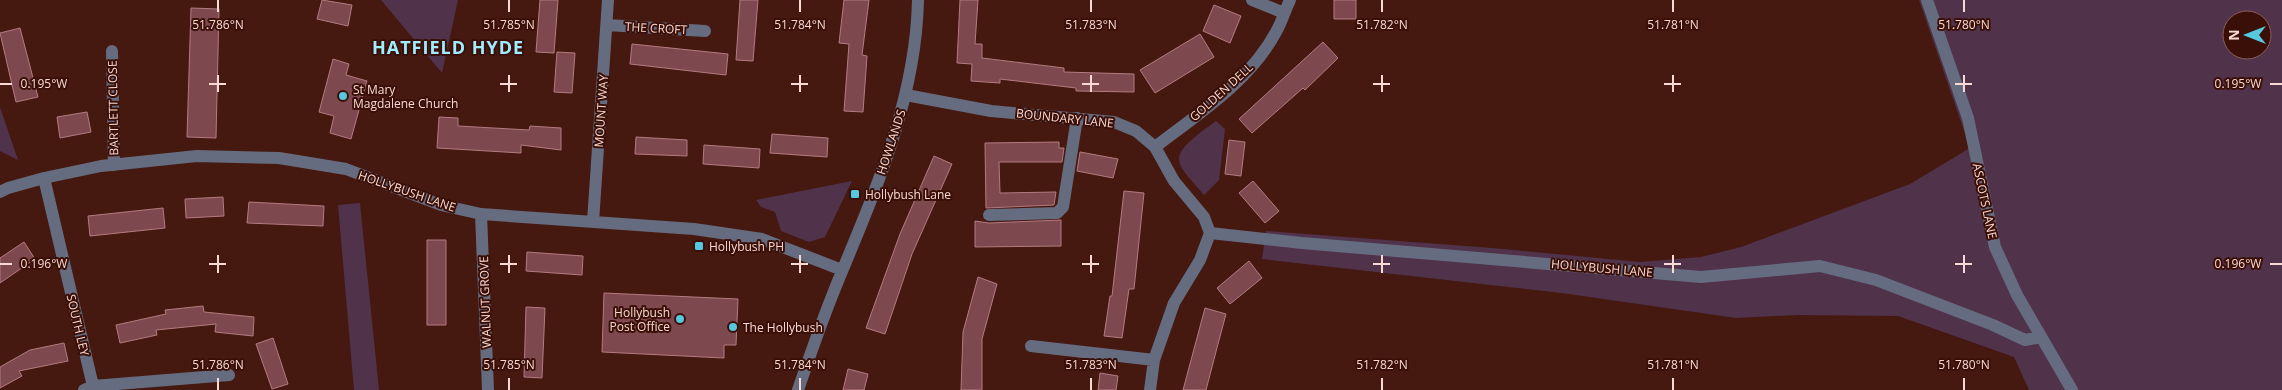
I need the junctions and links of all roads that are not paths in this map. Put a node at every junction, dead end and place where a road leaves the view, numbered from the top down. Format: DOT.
graph roads {
  1 [pos="608,0"];
  2 [pos="918,0"];
  3 [pos="1252,0"];
  4 [pos="1290,0"];
  5 [pos="1927,0"];
  6 [pos="1284,13"];
  7 [pos="606,25"];
  8 [pos="705,31"];
  9 [pos="112,51"];
  10 [pos="906,95"];
  11 [pos="1077,118"];
  12 [pos="1155,147"];
  13 [pos="114,165"];
  14 [pos="44,178"];
  15 [pos="3,188"];
  16 [pos="481,214"];
  17 [pos="990,215"];
  18 [pos="593,222"];
  19 [pos="1210,233"];
  20 [pos="842,270"];
  21 [pos="2041,337"];
  22 [pos="1030,346"];
  23 [pos="1154,360"];
  24 [pos="228,374"];
  25 [pos="88,388"];
  26 [pos="488,390"];
  27 [pos="798,390"];
  28 [pos="1150,390"];
  29 [pos="2072,390"];
  1 -- 7 [label="street, MOUNT WAY"];
  2 -- 10 [label="street, HOWLANDS"];
  3 -- 6 [label="street"];
  4 -- 6 [label="street, GOLDEN DELL"];
  5 -- 21 [label="street, ASCOTS LANE"];
  6 -- 12 [label="street, GOLDEN DELL"];
  7 -- 8 [label="street, THE CROFT"];
  7 -- 18 [label="street, MOUNT WAY"];
  9 -- 13 [label="street, BARTLETT CLOSE"];
  10 -- 11 [label="street, BOUNDARY LANE"];
  10 -- 20 [label="street, HOWLANDS"];
  11 -- 12 [label="street, BOUNDARY LANE"];
  11 -- 17 [label="street"];
  12 -- 19 [label="street, BOUNDARY LANE"];
  13 -- 14 [label="street, HOLLYBUSH LANE"];
  13 -- 16 [label="street, HOLLYBUSH LANE"];
  14 -- 15 [label="street, HOLLYBUSH LANE"];
  14 -- 25 [label="street, SOUTH LEY"];
  16 -- 18 [label="street, HOLLYBUSH LANE"];
  16 -- 26 [label="street, WALNUT GROVE"];
  18 -- 20 [label="street, HOLLYBUSH LANE"];
  19 -- 21 [label="street, HOLLYBUSH LANE"];
  19 -- 23 [label="street"];
  20 -- 27 [label="street, HOWLANDS"];
  21 -- 29 [label="street, ASCOTS LANE"];
  22 -- 23 [label="street"];
  23 -- 28 [label="street"];
  24 -- 25 [label="street, SOUTH LEY"];
}
